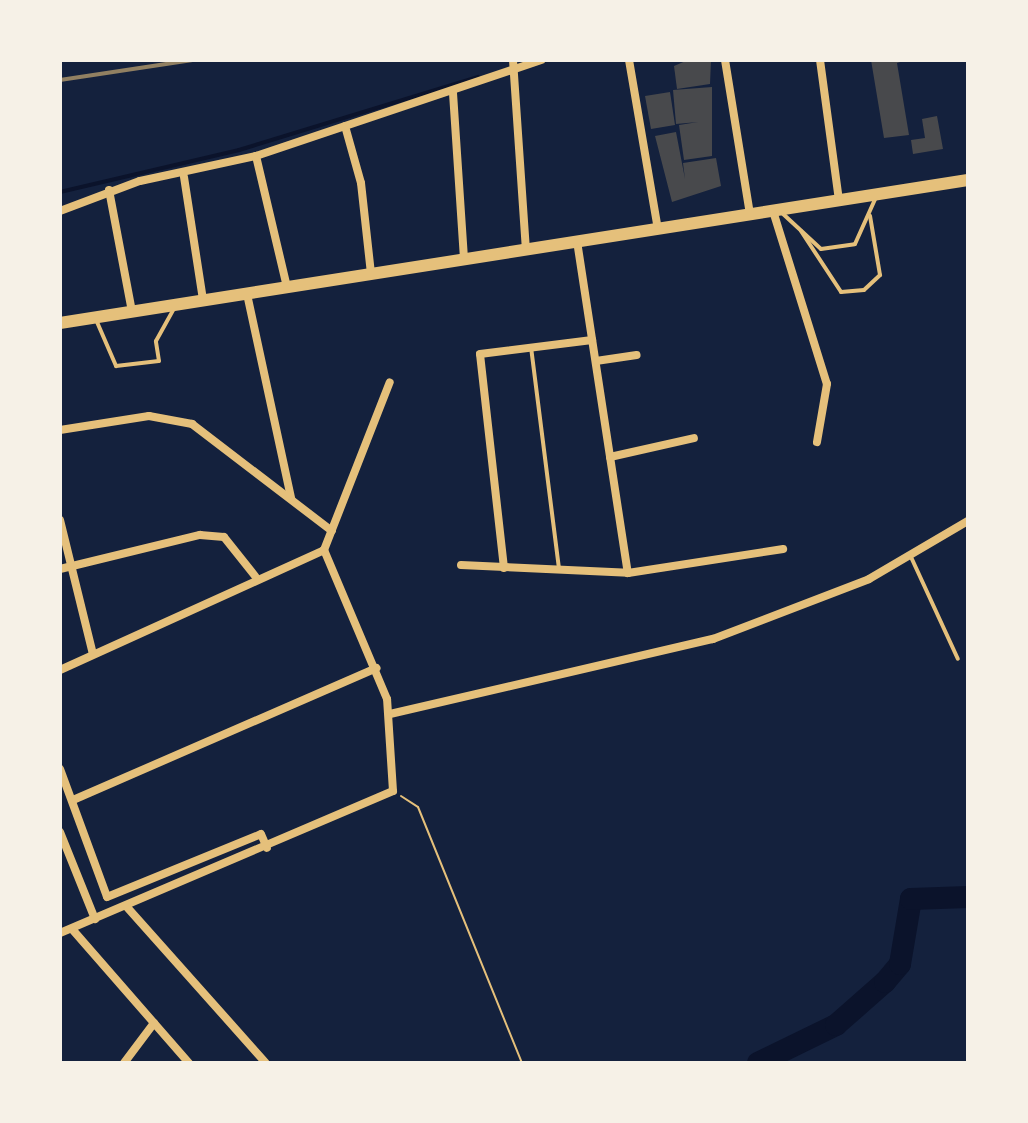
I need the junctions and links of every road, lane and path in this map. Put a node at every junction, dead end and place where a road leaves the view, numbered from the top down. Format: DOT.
graph roads {
  1 [pos="513,60"];
  2 [pos="541,60"];
  3 [pos="629,60"];
  4 [pos="725,60"];
  5 [pos="820,60"];
  6 [pos="453,93"];
  7 [pos="345,126"];
  8 [pos="256,156"];
  9 [pos="184,177"];
  10 [pos="968,180"];
  11 [pos="109,190"];
  12 [pos="877,194"];
  13 [pos="839,200"];
  14 [pos="776,210"];
  15 [pos="60,211"];
  16 [pos="750,214"];
  17 [pos="870,216"];
  18 [pos="658,229"];
  19 [pos="801,231"];
  20 [pos="577,241"];
  21 [pos="526,250"];
  22 [pos="464,259"];
  23 [pos="371,274"];
  24 [pos="287,287"];
  25 [pos="247,294"];
  26 [pos="203,300"];
  27 [pos="176,305"];
  28 [pos="132,312"];
  29 [pos="96,317"];
  30 [pos="60,323"];
  31 [pos="592,340"];
  32 [pos="531,346"];
  33 [pos="637,355"];
  34 [pos="596,361"];
  35 [pos="390,382"];
  36 [pos="60,430"];
  37 [pos="694,438"];
  38 [pos="817,442"];
  39 [pos="610,457"];
  40 [pos="291,499"];
  41 [pos="60,520"];
  42 [pos="968,521"];
  43 [pos="332,531"];
  44 [pos="783,549"];
  45 [pos="324,550"];
  46 [pos="911,557"];
  47 [pos="461,565"];
  48 [pos="70,566"];
  49 [pos="504,568"];
  50 [pos="60,569"];
  51 [pos="559,571"];
  52 [pos="628,573"];
  53 [pos="255,576"];
  54 [pos="93,654"];
  55 [pos="958,659"];
  56 [pos="376,668"];
  57 [pos="60,670"];
  58 [pos="390,714"];
  59 [pos="60,769"];
  60 [pos="393,791"];
  61 [pos="73,800"];
  62 [pos="60,832"];
  63 [pos="267,848"];
  64 [pos="126,906"];
  65 [pos="95,919"];
  66 [pos="72,929"];
  67 [pos="60,933"];
  68 [pos="154,1023"];
  69 [pos="124,1063"];
  70 [pos="189,1063"];
  71 [pos="266,1063"];
  72 [pos="522,1063"];
  1 -- 21 [label="street"];
  2 -- 6 [label="street"];
  3 -- 18 [label="street"];
  4 -- 16 [label="street"];
  5 -- 13 [label="street"];
  6 -- 7 [label="street"];
  6 -- 22 [label="street"];
  7 -- 8 [label="street"];
  7 -- 23 [label="street"];
  8 -- 9 [label="street"];
  8 -- 24 [label="street"];
  9 -- 11 [label="street"];
  9 -- 26 [label="street"];
  10 -- 12 [label="main road"];
  11 -- 15 [label="street"];
  11 -- 28 [label="street"];
  12 -- 13 [label="main road"];
  12 -- 17 [label="lane"];
  13 -- 14 [label="main road"];
  14 -- 16 [label="main road"];
  14 -- 19 [label="lane"];
  14 -- 38 [label="street"];
  16 -- 18 [label="main road"];
  17 -- 19 [label="lane"];
  17 -- 19 [label="lane"];
  18 -- 20 [label="main road"];
  20 -- 21 [label="main road"];
  20 -- 31 [label="street"];
  21 -- 22 [label="main road"];
  22 -- 23 [label="main road"];
  23 -- 24 [label="main road"];
  24 -- 25 [label="main road"];
  25 -- 26 [label="main road"];
  25 -- 40 [label="street"];
  26 -- 27 [label="main road"];
  27 -- 28 [label="main road"];
  27 -- 29 [label="lane"];
  28 -- 29 [label="main road"];
  29 -- 30 [label="main road"];
  31 -- 32 [label="street"];
  31 -- 34 [label="street"];
  32 -- 49 [label="street"];
  32 -- 51 [label="lane"];
  33 -- 34 [label="street"];
  34 -- 39 [label="street"];
  35 -- 43 [label="street"];
  36 -- 40 [label="street"];
  37 -- 39 [label="street"];
  39 -- 52 [label="street"];
  40 -- 43 [label="street"];
  41 -- 48 [label="street"];
  42 -- 46 [label="street"];
  43 -- 45 [label="street"];
  44 -- 52 [label="street"];
  45 -- 53 [label="street"];
  45 -- 56 [label="street"];
  46 -- 55 [label="lane"];
  46 -- 58 [label="street"];
  47 -- 49 [label="street"];
  48 -- 50 [label="street"];
  48 -- 53 [label="street"];
  48 -- 54 [label="street"];
  49 -- 51 [label="street"];
  51 -- 52 [label="street"];
  53 -- 54 [label="street"];
  54 -- 57 [label="street"];
  56 -- 58 [label="street"];
  56 -- 61 [label="street"];
  58 -- 60 [label="street"];
  59 -- 61 [label="street"];
  60 -- 63 [label="street"];
  60 -- 72 [label="path"];
  61 -- 63 [label="street"];
  62 -- 65 [label="street"];
  63 -- 64 [label="street"];
  64 -- 65 [label="street"];
  64 -- 71 [label="street"];
  65 -- 66 [label="street"];
  66 -- 67 [label="street"];
  66 -- 68 [label="street"];
  68 -- 69 [label="street"];
  68 -- 70 [label="street"];
}
